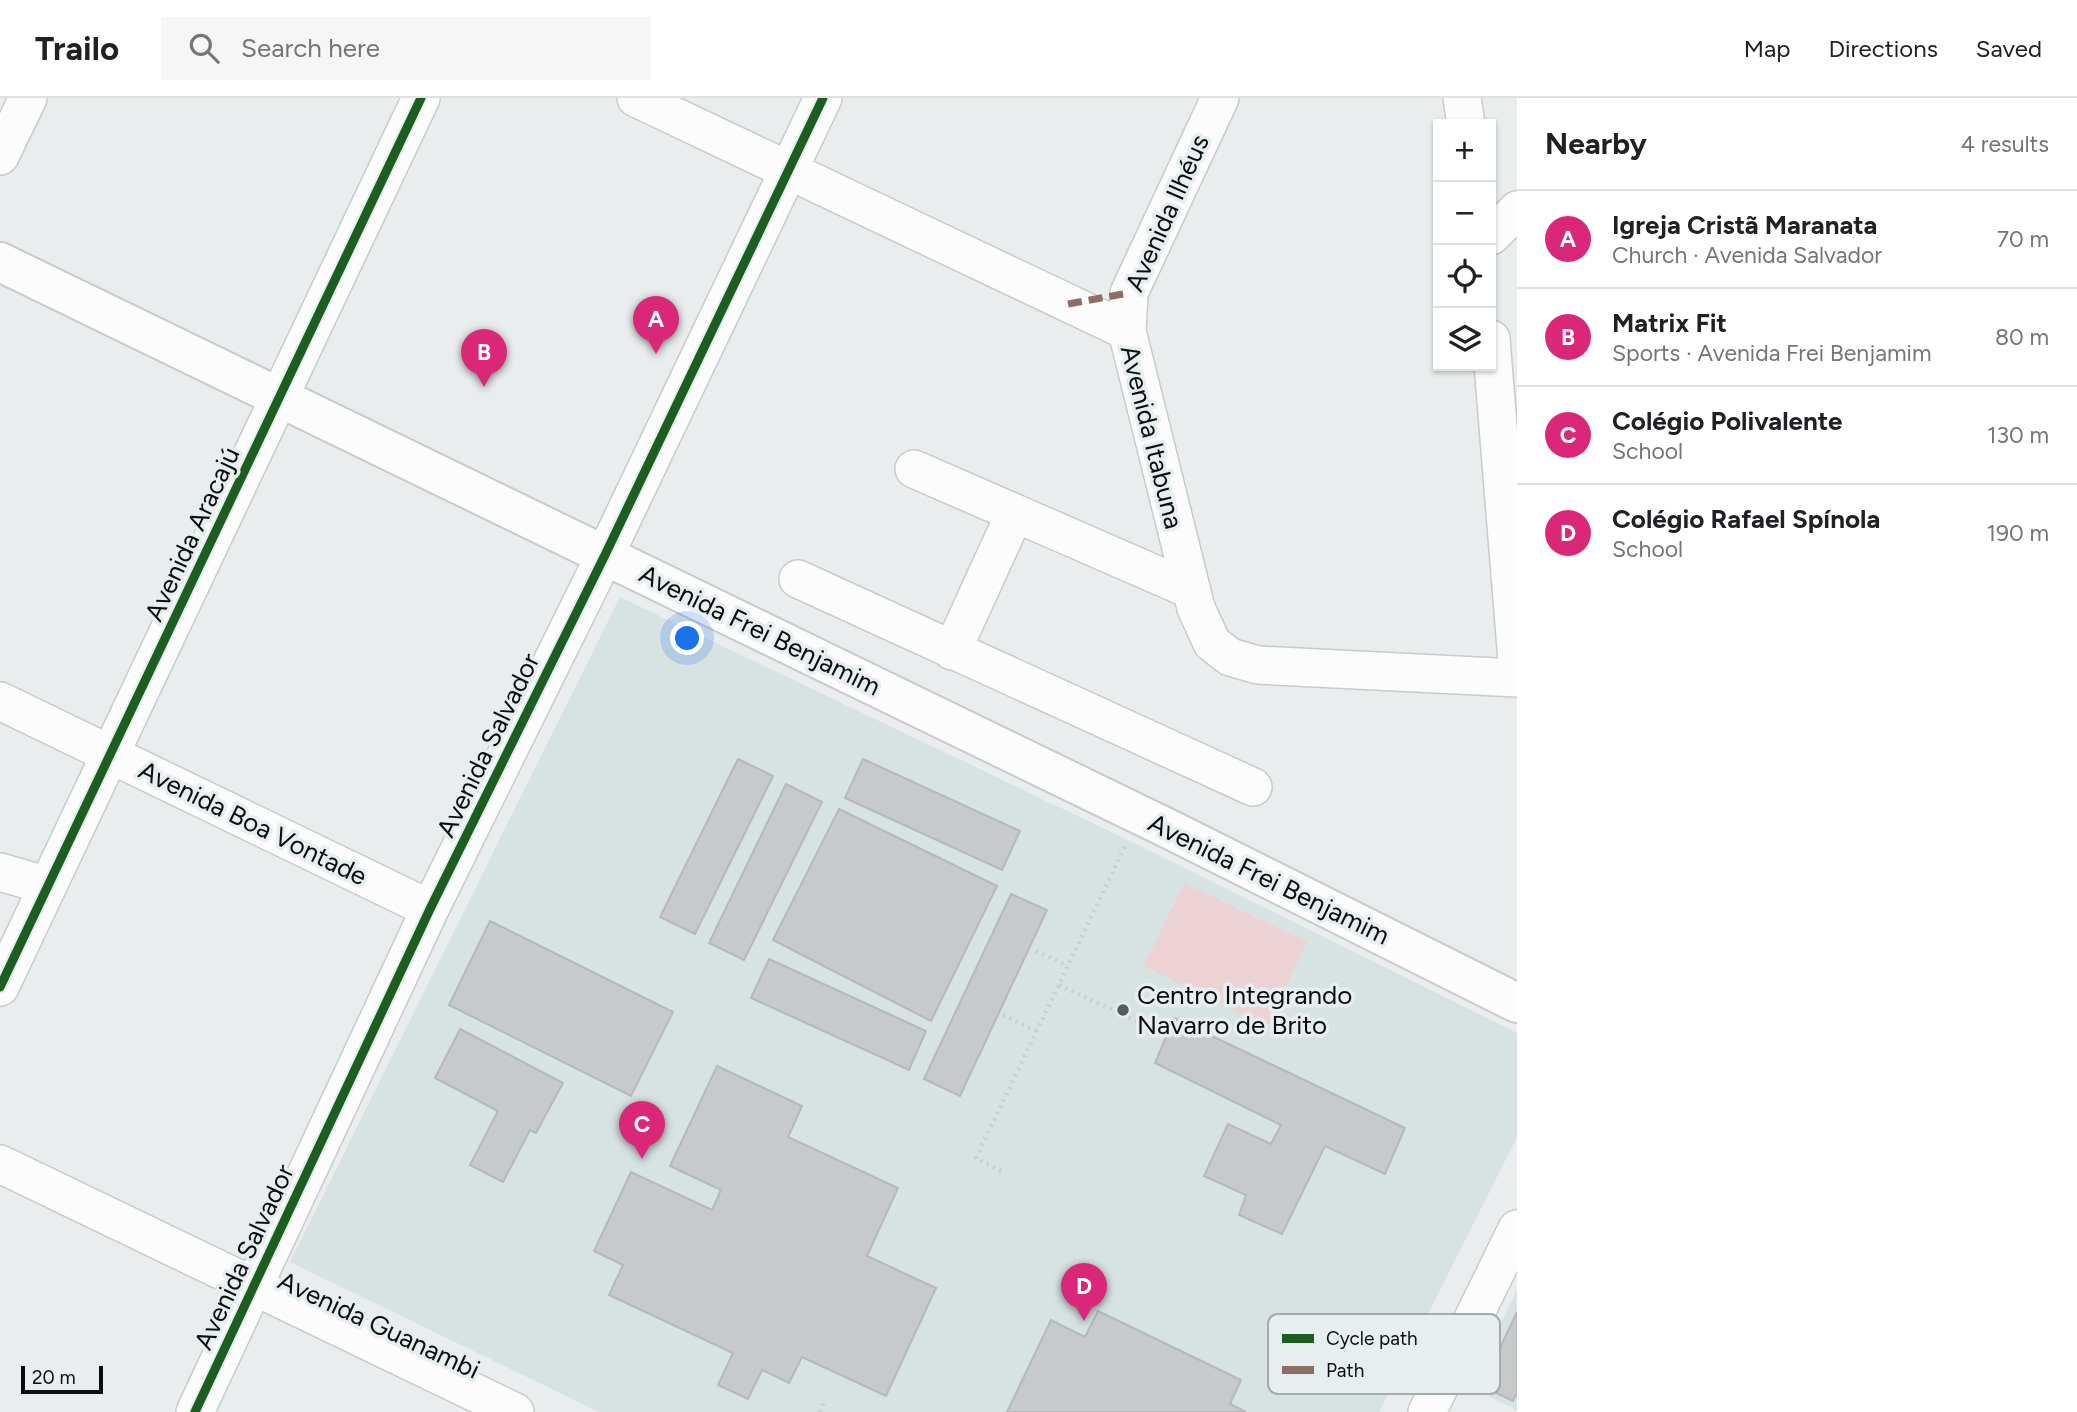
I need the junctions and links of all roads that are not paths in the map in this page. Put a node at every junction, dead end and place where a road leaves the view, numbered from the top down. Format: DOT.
graph roads {
  1 [pos="28,98"];
  2 [pos="421,98"];
  3 [pos="636,98"];
  4 [pos="823,98"];
  5 [pos="1220,98"];
  6 [pos="1462,98"];
  7 [pos="1465,119"];
  8 [pos="0,156"];
  9 [pos="789,170"];
  10 [pos="1517,210"];
  11 [pos="1496,231"];
  12 [pos="0,262"];
  13 [pos="1127,331"];
  14 [pos="1494,371"];
  15 [pos="279,398"];
  16 [pos="914,469"];
  17 [pos="1015,513"];
  18 [pos="605,555"];
  19 [pos="798,579"];
  20 [pos="1189,589"];
  21 [pos="952,651"];
  22 [pos="1517,661"];
  23 [pos="1517,678"];
  24 [pos="0,701"];
  25 [pos="111,753"];
  26 [pos="1253,787"];
  27 [pos="0,872"];
  28 [pos="48,886"];
  29 [pos="430,909"];
  30 [pos="0,988"];
  31 [pos="1517,1003"];
  32 [pos="0,1164"];
  33 [pos="1517,1229"];
  34 [pos="252,1288"];
  35 [pos="1479,1314"];
  36 [pos="195,1412"];
  37 [pos="515,1412"];
  1 -- 8 [label="street"];
  2 -- 15 [label="street, Avenida Aracajú"];
  3 -- 9 [label="street, Avenida Itabuna"];
  4 -- 9 [label="street, Avenida Salvador"];
  5 -- 13 [label="street, Avenida Ilhéus"];
  6 -- 7 [label="street"];
  9 -- 13 [label="street, Avenida Itabuna"];
  9 -- 18 [label="street, Avenida Salvador"];
  10 -- 11 [label="street"];
  12 -- 15 [label="main road, Avenida Frei Benjamim"];
  13 -- 20 [label="street, Avenida Itabuna"];
  14 -- 22 [label="street"];
  15 -- 18 [label="main road, Avenida Frei Benjamim"];
  15 -- 25 [label="street, Avenida Aracajú"];
  16 -- 17 [label="street"];
  17 -- 20 [label="street"];
  17 -- 21 [label="street"];
  18 -- 29 [label="street, Avenida Salvador"];
  18 -- 31 [label="main road, Avenida Frei Benjamim"];
  19 -- 21 [label="street"];
  20 -- 23 [label="street, Avenida Itabuna"];
  21 -- 26 [label="street"];
  24 -- 25 [label="street, Avenida Boa Vontade"];
  25 -- 28 [label="street, Avenida Aracajú"];
  25 -- 29 [label="street, Avenida Boa Vontade"];
  27 -- 28 [label="street"];
  28 -- 30 [label="street, Avenida Aracajú"];
  29 -- 34 [label="street, Avenida Salvador"];
  32 -- 34 [label="street, Avenida Guanambi"];
  33 -- 35 [label="street"];
  34 -- 36 [label="street, Avenida Salvador"];
  34 -- 37 [label="street, Avenida Guanambi"];
}
